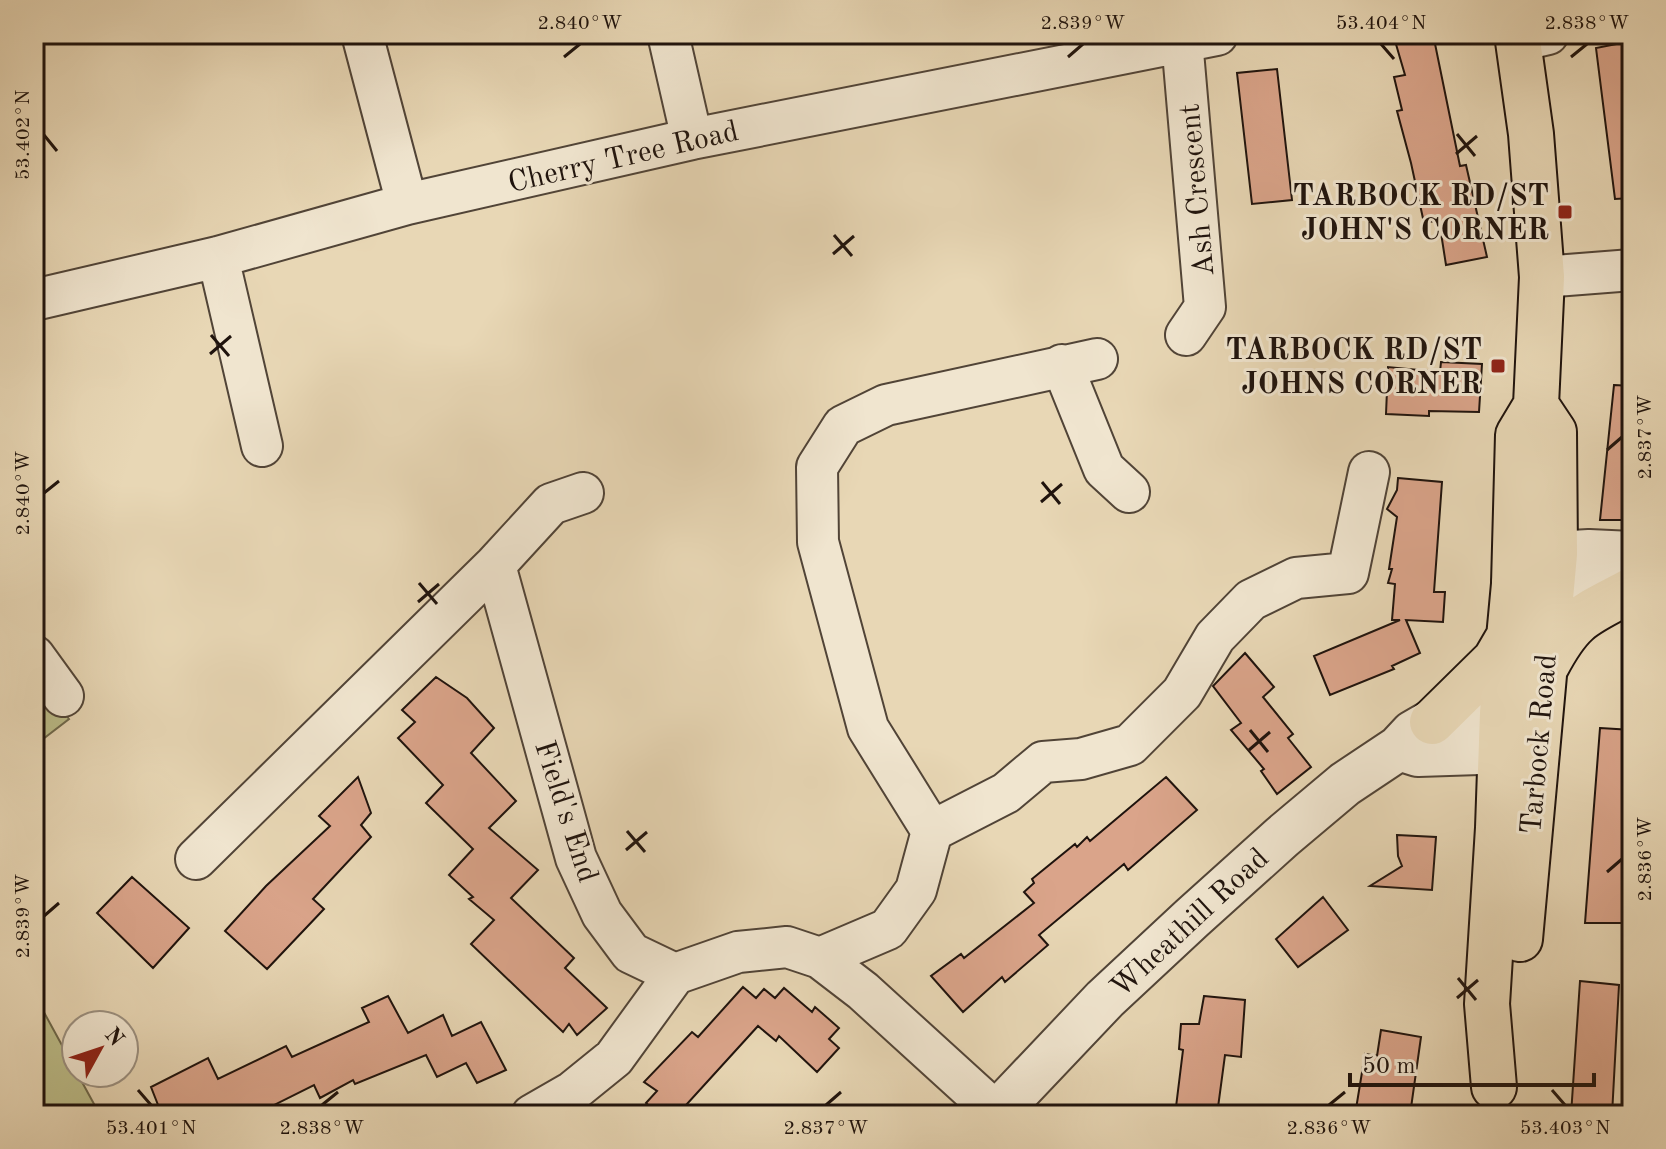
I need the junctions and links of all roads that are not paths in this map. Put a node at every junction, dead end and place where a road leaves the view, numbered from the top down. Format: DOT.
graph roads {
  1 [pos="362,34"];
  2 [pos="668,34"];
  3 [pos="1528,36"];
  4 [pos="1200,37"];
  5 [pos="692,139"];
  6 [pos="407,204"];
  7 [pos="218,257"];
  8 [pos="1632,270"];
  9 [pos="1542,277"];
  10 [pos="34,300"];
  11 [pos="1186,335"];
  12 [pos="262,446"];
  13 [pos="1369,472"];
  14 [pos="1129,492"];
  15 [pos="583,493"];
  16 [pos="1632,554"];
  17 [pos="495,565"];
  18 [pos="1534,569"];
  19 [pos="1632,588"];
  20 [pos="1509,636"];
  21 [pos="34,656"];
  22 [pos="63,696"];
  23 [pos="1525,718"];
  24 [pos="1416,735"];
  25 [pos="932,831"];
  26 [pos="196,859"];
  27 [pos="820,958"];
  28 [pos="675,974"];
  29 [pos="1492,1101"];
  30 [pos="996,1114"];
  31 [pos="532,1115"];
  1 -- 6 [label="street"];
  2 -- 5 [label="street"];
  3 -- 9 [label="main road, Tarbock Road"];
  4 -- 5 [label="street, Cherry Tree Road"];
  4 -- 11 [label="street, Ash Crescent"];
  5 -- 6 [label="street, Cherry Tree Road"];
  6 -- 7 [label="street, Cherry Tree Road"];
  7 -- 10 [label="street, Cherry Tree Road"];
  7 -- 12 [label="street"];
  8 -- 9 [label="street"];
  9 -- 18 [label="main road, Tarbock Road"];
  13 -- 25 [label="street"];
  14 -- 25 [label="street"];
  15 -- 17 [label="street"];
  16 -- 18 [label="street"];
  17 -- 26 [label="street"];
  17 -- 28 [label="street, Field's End"];
  18 -- 19 [label="street"];
  18 -- 20 [label="main road, Tarbock Road"];
  18 -- 23 [label="main road, Tarbock Road"];
  19 -- 23 [label="main road"];
  20 -- 23 [label="main road, Tarbock Road"];
  20 -- 24 [label="main road"];
  21 -- 22 [label="street"];
  23 -- 24 [label="street, Wheathill Road"];
  23 -- 29 [label="main road, Tarbock Road"];
  24 -- 30 [label="street, Wheathill Road"];
  25 -- 27 [label="street"];
  27 -- 28 [label="street"];
  27 -- 30 [label="street"];
  28 -- 31 [label="street"];
}
